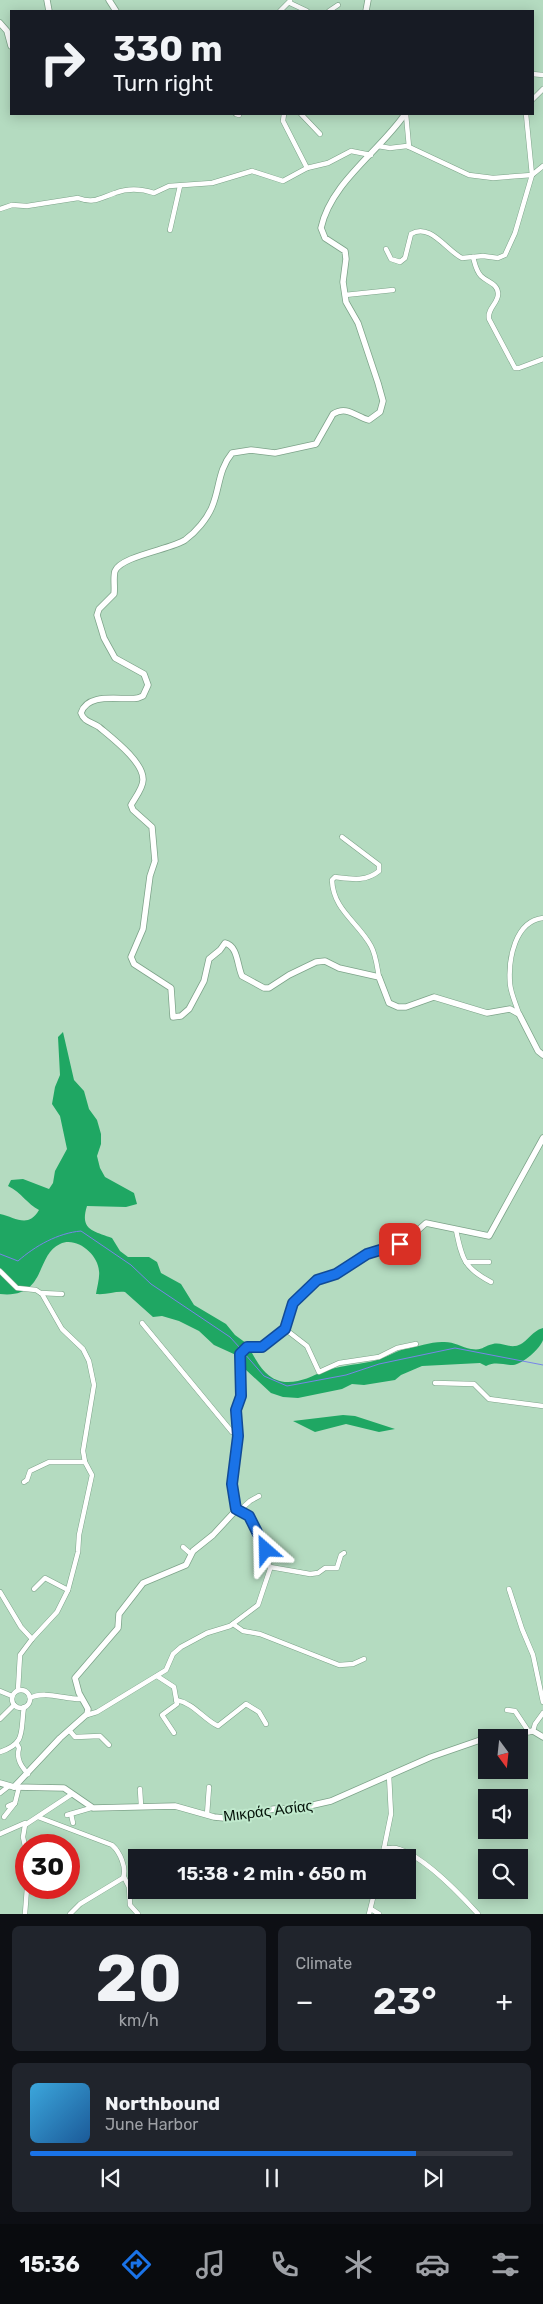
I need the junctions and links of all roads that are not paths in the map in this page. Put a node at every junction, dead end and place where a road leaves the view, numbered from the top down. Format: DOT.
graph roads {
  1 [pos="290,1"];
  2 [pos="338,5"];
  3 [pos="281,10"];
  4 [pos="305,10"];
  5 [pos="331,10"];
  6 [pos="0,23"];
  7 [pos="10,42"];
  8 [pos="543,89"];
  9 [pos="534,98"];
  10 [pos="284,115"];
  11 [pos="302,115"];
  12 [pos="405,115"];
  13 [pos="406,115"];
  14 [pos="526,115"];
  15 [pos="320,134"];
  16 [pos="378,146"];
  17 [pos="409,147"];
  18 [pos="371,154"];
  19 [pos="543,166"];
  20 [pos="307,168"];
  21 [pos="532,175"];
  22 [pos="180,186"];
  23 [pos="0,209"];
  24 [pos="170,230"];
  25 [pos="386,249"];
  26 [pos="473,258"];
  27 [pos="392,290"];
  28 [pos="345,294"];
  29 [pos="543,359"];
  30 [pos="342,837"];
  31 [pos="543,918"];
  32 [pos="379,977"];
  33 [pos="519,1014"];
  34 [pos="543,1055"];
  35 [pos="543,1138"];
  36 [pos="456,1230"];
  37 [pos="466,1262"];
  38 [pos="489,1262"];
  39 [pos="0,1271"];
  40 [pos="491,1282"];
  41 [pos="41,1294"];
  42 [pos="62,1294"];
  43 [pos="142,1323"];
  44 [pos="285,1329"];
  45 [pos="416,1344"];
  46 [pos="435,1383"];
  47 [pos="543,1406"];
  48 [pos="238,1436"];
  49 [pos="85,1462"];
  50 [pos="24,1482"];
  51 [pos="259,1496"];
  52 [pos="238,1510"];
  53 [pos="182,1546"];
  54 [pos="344,1553"];
  55 [pos="191,1554"];
  56 [pos="270,1567"];
  57 [pos="34,1589"];
  58 [pos="509,1589"];
  59 [pos="68,1590"];
  60 [pos="0,1592"];
  61 [pos="233,1624"];
  62 [pos="32,1638"];
  63 [pos="364,1659"];
  64 [pos="157,1676"];
  65 [pos="18,1690"];
  66 [pos="0,1691"];
  67 [pos="12,1696"];
  68 [pos="30,1698"];
  69 [pos="82,1699"];
  70 [pos="176,1700"];
  71 [pos="543,1702"];
  72 [pos="14,1704"];
  73 [pos="24,1707"];
  74 [pos="507,1710"];
  75 [pos="543,1713"];
  76 [pos="86,1715"];
  77 [pos="0,1719"];
  78 [pos="266,1724"];
  79 [pos="69,1730"];
  80 [pos="531,1731"];
  81 [pos="528,1732"];
  82 [pos="174,1733"];
  83 [pos="543,1737"];
  84 [pos="478,1740"];
  85 [pos="17,1744"];
  86 [pos="109,1745"];
  87 [pos="0,1752"];
  88 [pos="28,1774"];
  89 [pos="389,1775"];
  90 [pos="0,1783"];
  91 [pos="14,1787"];
  92 [pos="210,1787"];
  93 [pos="140,1789"];
  94 [pos="0,1793"];
  95 [pos="72,1794"];
  96 [pos="15,1803"];
  97 [pos="8,1806"];
  98 [pos="141,1806"];
  99 [pos="91,1808"];
  100 [pos="208,1815"];
  101 [pos="4,1817"];
  102 [pos="38,1817"];
  103 [pos="29,1822"];
  104 [pos="73,1823"];
  105 [pos="0,1834"];
  106 [pos="23,1834"];
  107 [pos="384,1848"];
  108 [pos="124,1877"];
  109 [pos="26,1899"];
  110 [pos="373,1899"];
  111 [pos="370,1912"];
  112 [pos="25,1914"];
  113 [pos="70,1914"];
  114 [pos="138,1914"];
  115 [pos="379,1914"];
  116 [pos="478,1914"];
  1 -- 3 [label="street"];
  1 -- 4 [label="street"];
  2 -- 5 [label="street"];
  6 -- 7 [label="street"];
  8 -- 9 [label="street"];
  10 -- 20 [label="street"];
  11 -- 15 [label="street"];
  12 -- 16 [label="street"];
  13 -- 17 [label="street"];
  14 -- 21 [label="street"];
  16 -- 17 [label="street"];
  16 -- 18 [label="street"];
  17 -- 21 [label="street"];
  18 -- 20 [label="street"];
  18 -- 28 [label="street"];
  19 -- 21 [label="street"];
  20 -- 22 [label="street"];
  21 -- 26 [label="street"];
  22 -- 23 [label="street"];
  22 -- 24 [label="street"];
  25 -- 26 [label="street"];
  26 -- 29 [label="street"];
  27 -- 28 [label="street"];
  28 -- 32 [label="street"];
  30 -- 32 [label="street"];
  31 -- 33 [label="street"];
  32 -- 33 [label="street"];
  33 -- 34 [label="street"];
  35 -- 36 [label="street"];
  36 -- 37 [label="street"];
  36 -- 44 [label="street"];
  37 -- 38 [label="street"];
  37 -- 40 [label="street"];
  39 -- 41 [label="street"];
  41 -- 42 [label="street"];
  41 -- 49 [label="street"];
  43 -- 48 [label="street"];
  44 -- 45 [label="street"];
  44 -- 48 [label="street"];
  46 -- 47 [label="street"];
  48 -- 52 [label="street"];
  49 -- 50 [label="street"];
  49 -- 59 [label="street"];
  51 -- 52 [label="street"];
  52 -- 55 [label="street"];
  52 -- 56 [label="street"];
  53 -- 55 [label="street"];
  54 -- 56 [label="street"];
  55 -- 69 [label="street"];
  56 -- 61 [label="street"];
  57 -- 59 [label="street"];
  58 -- 71 [label="street"];
  59 -- 62 [label="street"];
  60 -- 62 [label="street"];
  61 -- 63 [label="street"];
  61 -- 64 [label="street"];
  62 -- 65 [label="street"];
  64 -- 70 [label="street"];
  64 -- 76 [label="street"];
  65 -- 67 [label="street"];
  65 -- 68 [label="street"];
  66 -- 67 [label="street"];
  67 -- 72 [label="street"];
  68 -- 69 [label="street"];
  68 -- 73 [label="street"];
  69 -- 76 [label="street"];
  70 -- 78 [label="street"];
  70 -- 82 [label="street"];
  72 -- 73 [label="street"];
  72 -- 77 [label="street"];
  73 -- 85 [label="street"];
  74 -- 80 [label="street"];
  75 -- 80 [label="street"];
  76 -- 79 [label="street"];
  79 -- 86 [label="street"];
  79 -- 88 [label="street"];
  80 -- 81 [label="street"];
  80 -- 83 [label="street"];
  84 -- 89 [label="street, Μικράς Ασίας"];
  85 -- 87 [label="street"];
  85 -- 88 [label="street"];
  88 -- 91 [label="street"];
  89 -- 100 [label="street, Μικράς Ασίας"];
  89 -- 107 [label="street"];
  90 -- 91 [label="street"];
  91 -- 94 [label="street"];
  91 -- 95 [label="street"];
  91 -- 96 [label="street"];
  92 -- 100 [label="street"];
  93 -- 98 [label="street"];
  95 -- 99 [label="street"];
  95 -- 102 [label="street"];
  96 -- 97 [label="street"];
  96 -- 101 [label="street"];
  98 -- 99 [label="street, Μικράς Ασίας"];
  98 -- 100 [label="street, Μικράς Ασίας"];
  99 -- 104 [label="street"];
  102 -- 103 [label="street"];
  102 -- 108 [label="street"];
  103 -- 105 [label="street"];
  103 -- 106 [label="street"];
  107 -- 116 [label="street"];
  108 -- 113 [label="street"];
  108 -- 114 [label="street"];
  109 -- 112 [label="street"];
  110 -- 111 [label="street"];
  111 -- 115 [label="street"];
}
